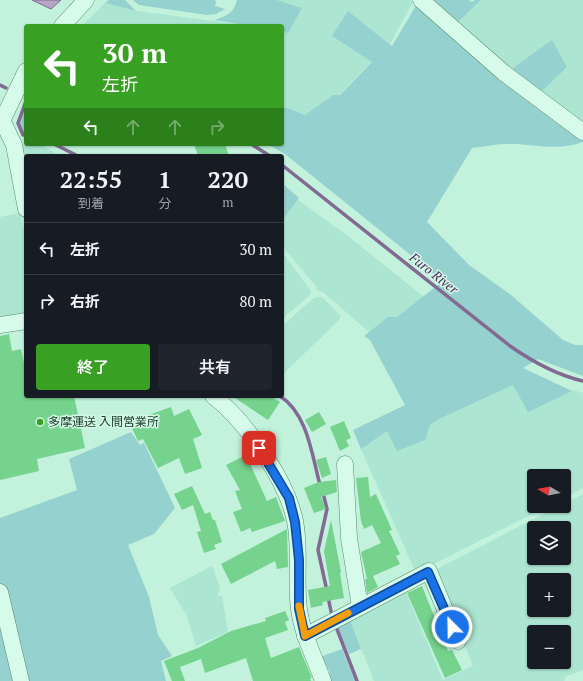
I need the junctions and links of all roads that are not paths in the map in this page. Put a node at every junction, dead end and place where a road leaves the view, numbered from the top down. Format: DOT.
graph roads {
  1 [pos="86,0"];
  2 [pos="421,0"];
  3 [pos="64,24"];
  4 [pos="24,74"];
  5 [pos="5,104"];
  6 [pos="1,124"];
  7 [pos="583,132"];
  8 [pos="24,198"];
  9 [pos="24,321"];
  10 [pos="0,325"];
  11 [pos="216,398"];
  12 [pos="345,464"];
  13 [pos="0,592"];
  14 [pos="360,607"];
  15 [pos="305,636"];
  16 [pos="458,641"];
  17 [pos="21,681"];
  18 [pos="323,681"];
  1 -- 3 [label="street"];
  2 -- 7 [label="street"];
  4 -- 5 [label="street"];
  5 -- 6 [label="street"];
  6 -- 8 [label="street"];
  9 -- 10 [label="street"];
  11 -- 15 [label="street"];
  12 -- 14 [label="street"];
  13 -- 17 [label="street"];
  14 -- 15 [label="street"];
  14 -- 16 [label="street"];
  15 -- 18 [label="street"];
}
